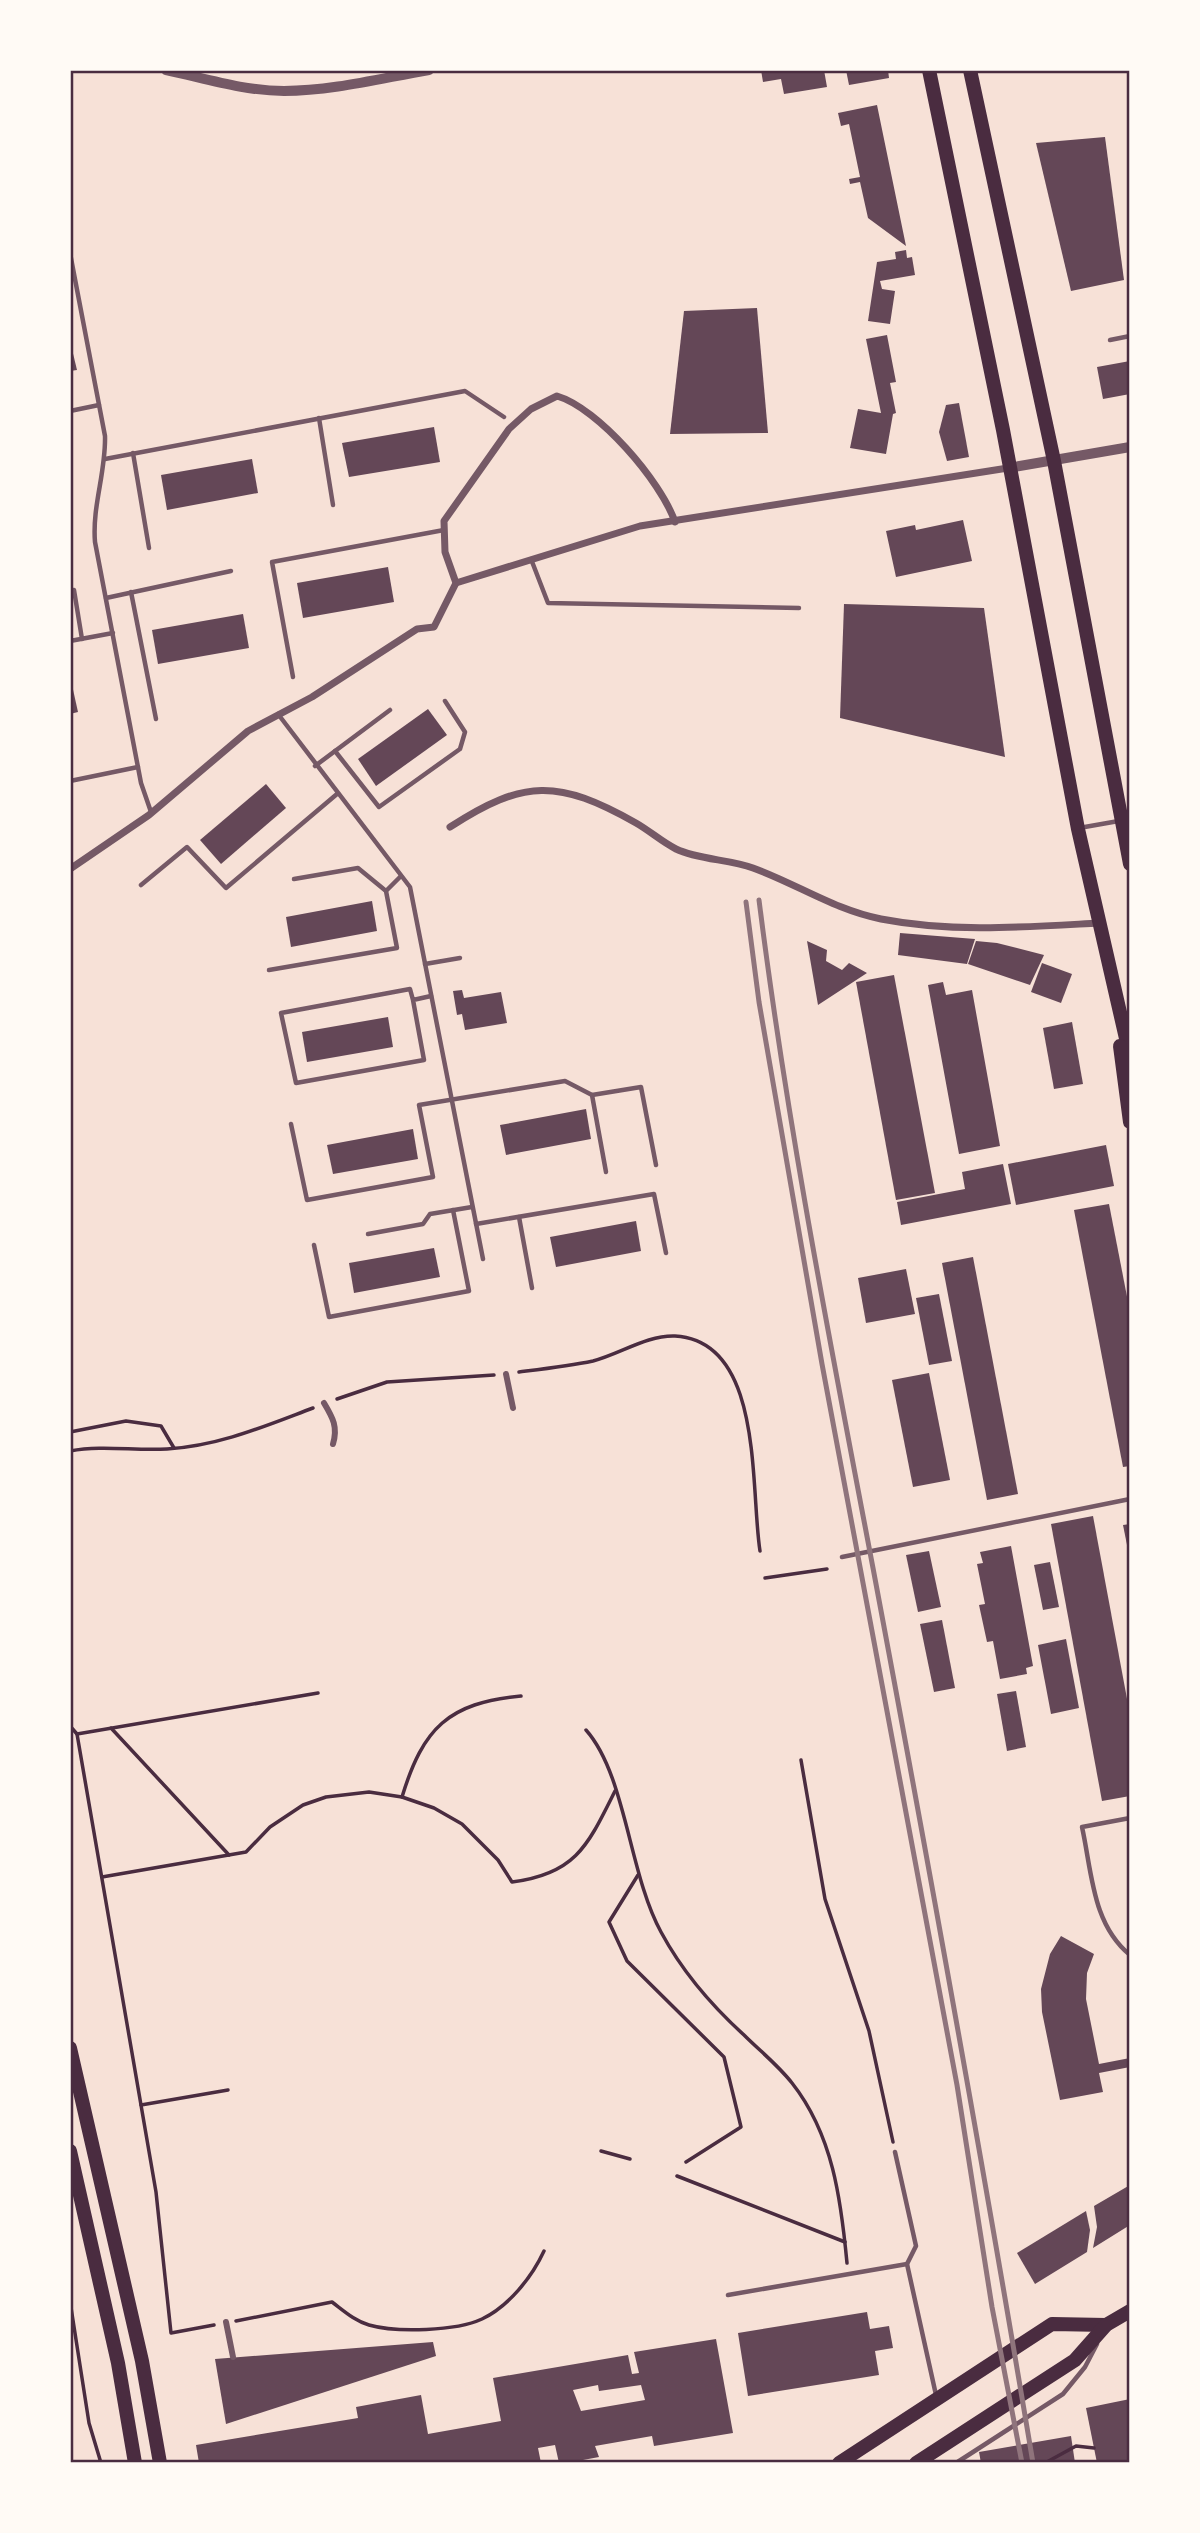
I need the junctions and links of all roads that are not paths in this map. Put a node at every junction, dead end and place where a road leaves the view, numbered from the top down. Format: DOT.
graph roads {
  1 [pos="166,70"];
  2 [pos="429,70"];
  3 [pos="929,70"];
  4 [pos="970,70"];
  5 [pos="70,253"];
  6 [pos="1130,336"];
  7 [pos="1110,340"];
  8 [pos="99,405"];
  9 [pos="70,411"];
  10 [pos="504,417"];
  11 [pos="318,418"];
  12 [pos="1130,447"];
  13 [pos="133,453"];
  14 [pos="105,459"];
  15 [pos="1054,461"];
  16 [pos="1009,468"];
  17 [pos="333,505"];
  18 [pos="675,522"];
  19 [pos="445,530"];
  20 [pos="149,548"];
  21 [pos="530,558"];
  22 [pos="231,571"];
  23 [pos="456,583"];
  24 [pos="70,591"];
  25 [pos="131,593"];
  26 [pos="106,598"];
  27 [pos="799,608"];
  28 [pos="113,633"];
  29 [pos="82,639"];
  30 [pos="70,641"];
  31 [pos="293,677"];
  32 [pos="444,701"];
  33 [pos="390,710"];
  34 [pos="278,713"];
  35 [pos="156,719"];
  36 [pos="335,751"];
  37 [pos="316,766"];
  38 [pos="138,767"];
  39 [pos="70,781"];
  40 [pos="337,794"];
  41 [pos="149,816"];
  42 [pos="1126,820"];
  43 [pos="450,827"];
  44 [pos="1078,829"];
  45 [pos="1130,864"];
  46 [pos="70,869"];
  47 [pos="401,876"];
  48 [pos="293,879"];
  49 [pos="141,885"];
  50 [pos="386,891"];
  51 [pos="1099,923"];
  52 [pos="460,957"];
  53 [pos="425,964"];
  54 [pos="269,971"];
  55 [pos="1111,972"];
  56 [pos="431,996"];
  57 [pos="413,1000"];
  58 [pos="1130,1056"];
  59 [pos="592,1095"];
  60 [pos="452,1100"];
  61 [pos="1130,1122"];
  62 [pos="291,1124"];
  63 [pos="656,1165"];
  64 [pos="606,1172"];
  65 [pos="472,1207"];
  66 [pos="453,1210"];
  67 [pos="519,1217"];
  68 [pos="476,1224"];
  69 [pos="368,1234"];
  70 [pos="314,1245"];
  71 [pos="666,1253"];
  72 [pos="482,1259"];
  73 [pos="532,1288"];
  74 [pos="506,1374"];
  75 [pos="324,1403"];
  76 [pos="513,1408"];
  77 [pos="333,1444"];
  78 [pos="1130,1499"];
  79 [pos="842,1557"];
  80 [pos="1130,1818"];
  81 [pos="1130,1955"];
  82 [pos="70,2048"];
  83 [pos="70,2151"];
  84 [pos="895,2152"];
  85 [pos="907,2264"];
  86 [pos="728,2295"];
  87 [pos="1130,2311"];
  88 [pos="226,2322"];
  89 [pos="1106,2325"];
  90 [pos="233,2357"];
  91 [pos="937,2399"];
  92 [pos="135,2463"];
  93 [pos="160,2463"];
  94 [pos="839,2463"];
  95 [pos="916,2463"];
  96 [pos="956,2463"];
  1 -- 2 [label="street"];
  3 -- 16 [label="main road"];
  4 -- 15 [label="main road"];
  5 -- 8 [label="lane"];
  6 -- 7 [label="lane"];
  8 -- 9 [label="lane"];
  8 -- 14 [label="lane"];
  10 -- 11 [label="lane"];
  11 -- 13 [label="lane"];
  11 -- 17 [label="lane"];
  12 -- 15 [label="street"];
  13 -- 14 [label="lane"];
  13 -- 20 [label="lane"];
  14 -- 26 [label="lane"];
  15 -- 16 [label="street"];
  15 -- 42 [label="main road"];
  16 -- 18 [label="street"];
  16 -- 44 [label="main road"];
  18 -- 19 [label="street"];
  18 -- 21 [label="street"];
  19 -- 23 [label="street"];
  19 -- 31 [label="lane"];
  21 -- 23 [label="street"];
  21 -- 27 [label="lane"];
  22 -- 25 [label="lane"];
  23 -- 34 [label="street"];
  24 -- 29 [label="lane"];
  25 -- 26 [label="lane"];
  25 -- 35 [label="lane"];
  26 -- 28 [label="lane"];
  28 -- 29 [label="lane"];
  28 -- 38 [label="lane"];
  29 -- 30 [label="lane"];
  32 -- 36 [label="lane"];
  33 -- 36 [label="lane"];
  34 -- 37 [label="lane"];
  34 -- 41 [label="street"];
  36 -- 37 [label="lane"];
  37 -- 40 [label="lane"];
  38 -- 39 [label="lane"];
  38 -- 41 [label="lane"];
  40 -- 47 [label="lane"];
  40 -- 49 [label="lane"];
  41 -- 46 [label="street"];
  42 -- 44 [label="lane"];
  42 -- 45 [label="main road"];
  43 -- 51 [label="street"];
  44 -- 51 [label="main road"];
  47 -- 50 [label="lane"];
  47 -- 53 [label="lane"];
  48 -- 50 [label="lane"];
  50 -- 54 [label="lane"];
  51 -- 55 [label="main road"];
  52 -- 53 [label="lane"];
  53 -- 56 [label="lane"];
  55 -- 58 [label="main road"];
  55 -- 61 [label="main road"];
  56 -- 57 [label="lane"];
  56 -- 60 [label="lane"];
  57 -- 57 [label="lane"];
  59 -- 60 [label="lane"];
  59 -- 63 [label="lane"];
  59 -- 64 [label="lane"];
  60 -- 62 [label="lane"];
  60 -- 65 [label="lane"];
  65 -- 66 [label="lane"];
  65 -- 68 [label="lane"];
  66 -- 69 [label="lane"];
  66 -- 70 [label="lane"];
  67 -- 68 [label="lane"];
  67 -- 71 [label="lane"];
  67 -- 73 [label="lane"];
  68 -- 72 [label="lane"];
  74 -- 76 [label="street"];
  75 -- 77 [label="street"];
  78 -- 79 [label="lane"];
  80 -- 81 [label="lane"];
  82 -- 93 [label="main road"];
  83 -- 92 [label="main road"];
  84 -- 85 [label="lane"];
  85 -- 86 [label="lane"];
  85 -- 91 [label="lane"];
  87 -- 89 [label="main road"];
  88 -- 90 [label="street"];
  89 -- 91 [label="main road"];
  89 -- 95 [label="main road"];
  89 -- 96 [label="lane"];
  91 -- 94 [label="main road"];
}
